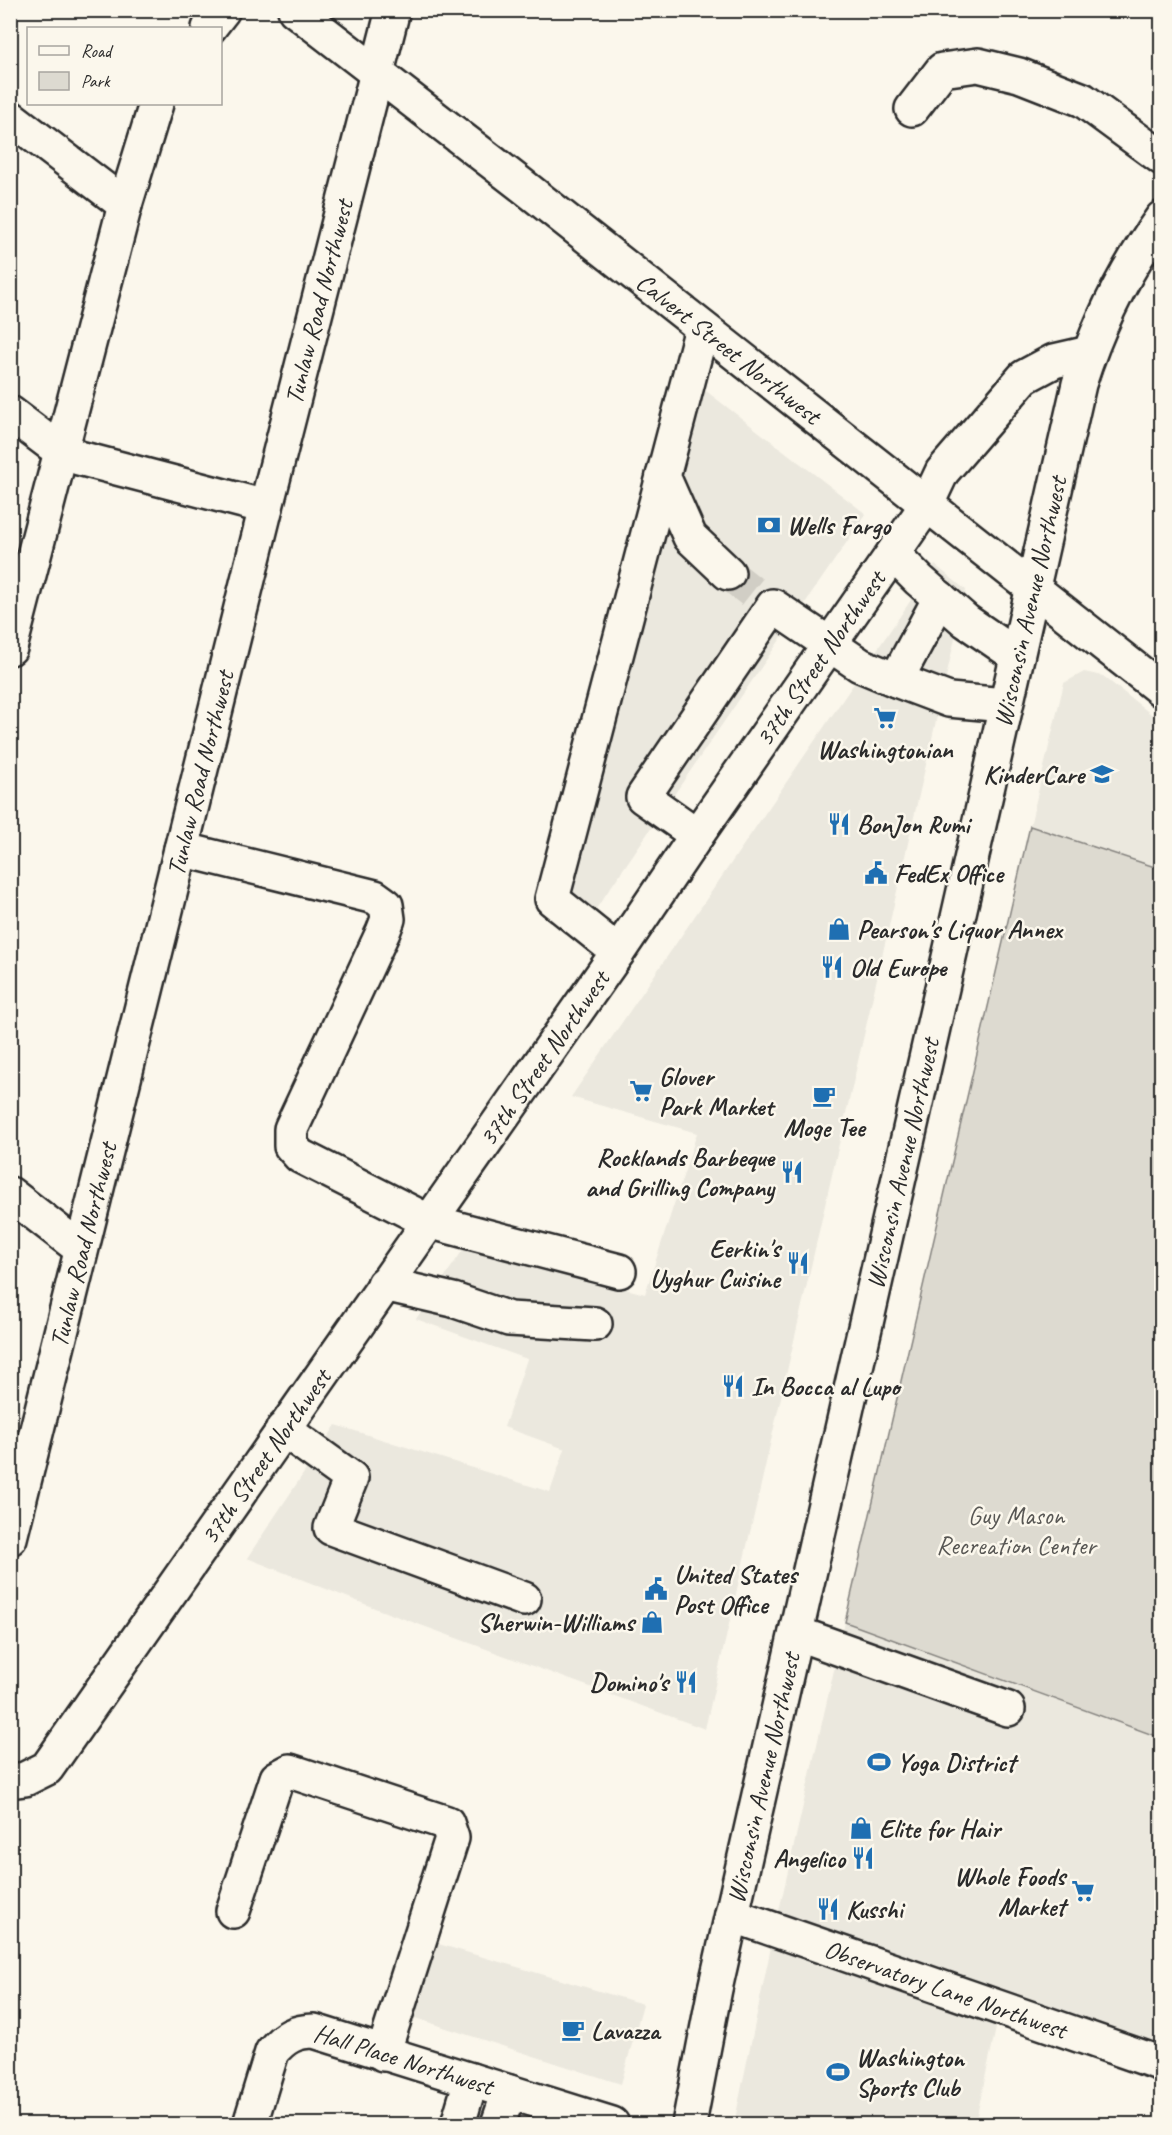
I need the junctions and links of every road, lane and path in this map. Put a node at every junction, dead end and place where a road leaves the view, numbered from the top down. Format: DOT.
graph roads {
  1 [pos="223,10"];
  2 [pos="295,10"];
  3 [pos="393,10"];
  4 [pos="210,27"];
  5 [pos="377,74"];
  6 [pos="156,105"];
  7 [pos="912,109"];
  8 [pos="10,117"];
  9 [pos="1161,158"];
  10 [pos="125,205"];
  11 [pos="1161,218"];
  12 [pos="702,327"];
  13 [pos="1089,353"];
  14 [pos="10,412"];
  15 [pos="61,450"];
  16 [pos="663,476"];
  17 [pos="926,506"];
  18 [pos="266,507"];
  19 [pos="893,554"];
  20 [pos="1032,589"];
  21 [pos="751,590"];
  22 [pos="940,598"];
  23 [pos="830,645"];
  24 [pos="10,648"];
  25 [pos="1017,656"];
  26 [pos="896,680"];
  27 [pos="1161,690"];
  28 [pos="1005,705"];
  29 [pos="697,835"];
  30 [pos="181,849"];
  31 [pos="618,952"];
  32 [pos="10,1194"];
  33 [pos="428,1221"];
  34 [pos="81,1249"];
  35 [pos="620,1271"];
  36 [pos="384,1284"];
  37 [pos="594,1324"];
  38 [pos="283,1429"];
  39 [pos="10,1538"];
  40 [pos="524,1599"];
  41 [pos="796,1633"];
  42 [pos="1008,1709"];
  43 [pos="10,1781"];
  44 [pos="233,1911"];
  45 [pos="732,1916"];
  46 [pos="383,2054"];
  47 [pos="1161,2064"];
  48 [pos="471,2080"];
  49 [pos="509,2092"];
  50 [pos="250,2124"];
  51 [pos="458,2124"];
  52 [pos="498,2124"];
  53 [pos="612,2124"];
  54 [pos="689,2124"];
  1 -- 4 [label="street"];
  2 -- 5 [label="street, Calvert Street Northwest"];
  3 -- 5 [label="street, Tunlaw Road Northwest"];
  5 -- 12 [label="street, Calvert Street Northwest"];
  5 -- 18 [label="street, Tunlaw Road Northwest"];
  6 -- 10 [label="street"];
  7 -- 9 [label="street"];
  8 -- 10 [label="street"];
  10 -- 15 [label="street"];
  11 -- 13 [label="street, Wisconsin Avenue Northwest"];
  12 -- 16 [label="street"];
  12 -- 17 [label="street, Calvert Street Northwest"];
  13 -- 17 [label="street, 37th Street Northwest"];
  13 -- 20 [label="street, Wisconsin Avenue Northwest"];
  14 -- 15 [label="street"];
  15 -- 18 [label="street"];
  15 -- 24 [label="street"];
  16 -- 21 [label="street"];
  16 -- 31 [label="street"];
  17 -- 19 [label="street, 37th Street Northwest"];
  17 -- 20 [label="street, Calvert Street Northwest"];
  18 -- 30 [label="street, Tunlaw Road Northwest"];
  19 -- 22 [label="street"];
  19 -- 23 [label="street, 37th Street Northwest"];
  20 -- 25 [label="street, Wisconsin Avenue Northwest"];
  20 -- 27 [label="street, Calvert Street Northwest"];
  21 -- 23 [label="street"];
  21 -- 29 [label="street"];
  22 -- 25 [label="street"];
  22 -- 26 [label="street"];
  23 -- 26 [label="street"];
  23 -- 29 [label="street, 37th Street Northwest"];
  25 -- 28 [label="street, Wisconsin Avenue Northwest"];
  26 -- 28 [label="street"];
  28 -- 41 [label="street, Wisconsin Avenue Northwest"];
  29 -- 31 [label="street, 37th Street Northwest"];
  30 -- 33 [label="street"];
  30 -- 34 [label="street, Tunlaw Road Northwest"];
  31 -- 33 [label="street, 37th Street Northwest"];
  32 -- 34 [label="street"];
  33 -- 35 [label="street"];
  33 -- 36 [label="street, 37th Street Northwest"];
  34 -- 39 [label="street, Tunlaw Road Northwest"];
  36 -- 37 [label="street"];
  36 -- 38 [label="street, 37th Street Northwest"];
  38 -- 40 [label="street"];
  38 -- 43 [label="street, 37th Street Northwest"];
  41 -- 42 [label="street"];
  41 -- 45 [label="street, Wisconsin Avenue Northwest"];
  44 -- 46 [label="street"];
  45 -- 47 [label="street, Observatory Lane Northwest"];
  45 -- 54 [label="street, Wisconsin Avenue Northwest"];
  46 -- 48 [label="street, Hall Place Northwest"];
  46 -- 50 [label="street, Hall Place Northwest"];
  48 -- 49 [label="street, Hall Place Northwest"];
  48 -- 51 [label="street"];
  49 -- 52 [label="street"];
  49 -- 53 [label="street, Hall Place Northwest"];
}
